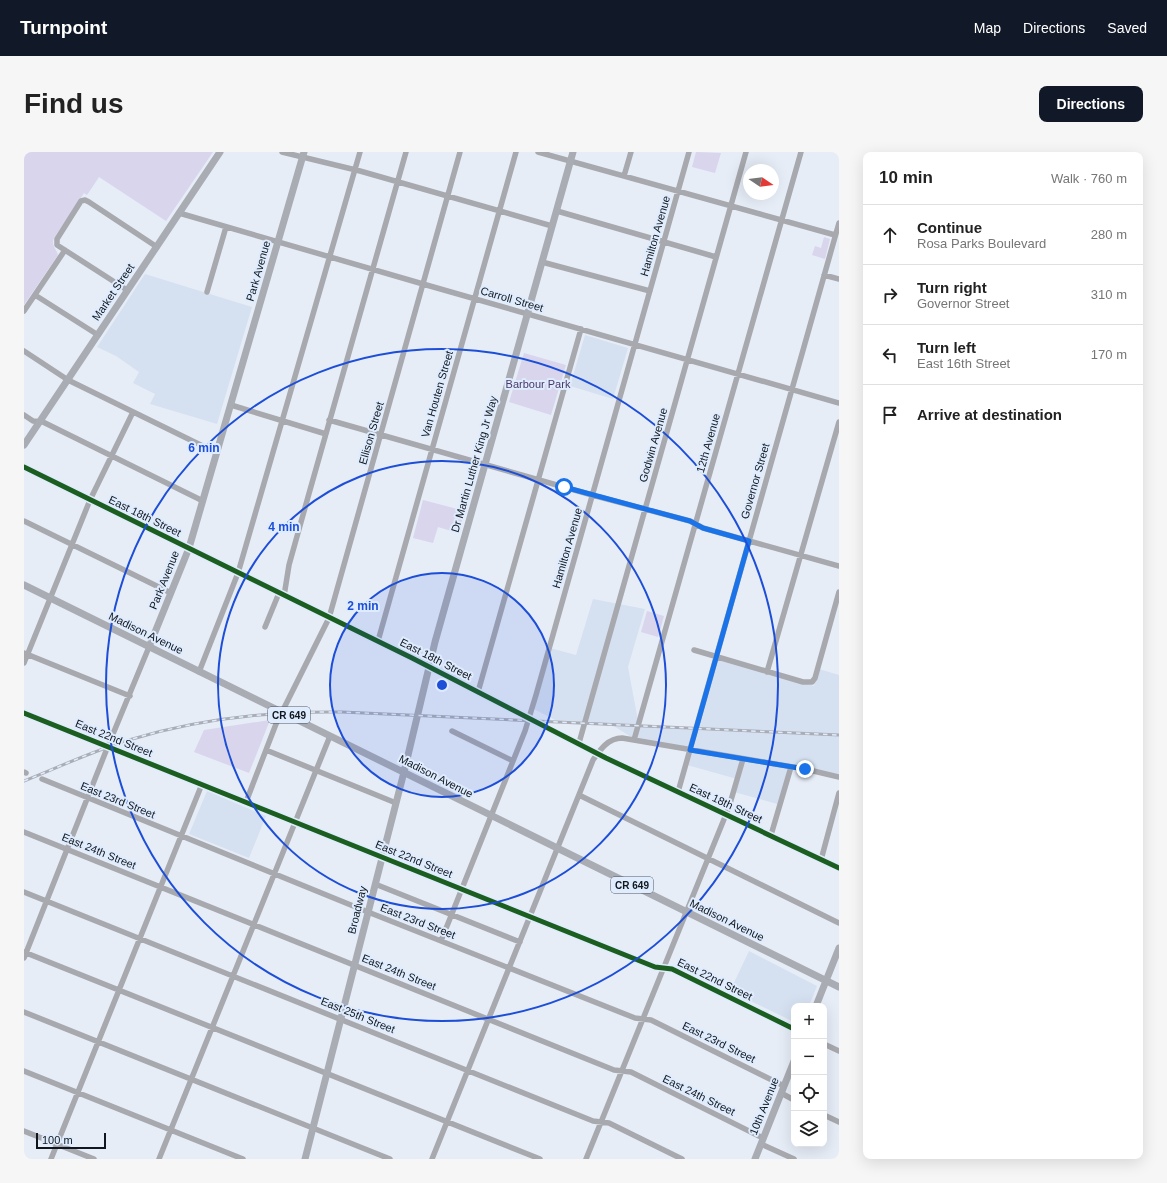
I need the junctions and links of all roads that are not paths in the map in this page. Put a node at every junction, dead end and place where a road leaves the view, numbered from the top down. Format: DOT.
graph roads {
  1 [pos="220,152"];
  2 [pos="282,152"];
  3 [pos="360,152"];
  4 [pos="406,152"];
  5 [pos="460,152"];
  6 [pos="516,152"];
  7 [pos="538,152"];
  8 [pos="573,152"];
  9 [pos="631,152"];
  10 [pos="689,152"];
  11 [pos="746,152"];
  12 [pos="801,152"];
  13 [pos="303,154"];
  14 [pos="571,161"];
  15 [pos="355,170"];
  16 [pos="624,176"];
  17 [pos="397,182"];
  18 [pos="678,191"];
  19 [pos="448,196"];
  20 [pos="731,206"];
  21 [pos="499,211"];
  22 [pos="557,211"];
  23 [pos="180,212"];
  24 [pos="782,220"];
  25 [pos="839,223"];
  26 [pos="552,226"];
  27 [pos="226,227"];
  28 [pos="836,235"];
  29 [pos="278,242"];
  30 [pos="664,242"];
  31 [pos="157,247"];
  32 [pos="65,250"];
  33 [pos="330,257"];
  34 [pos="716,257"];
  35 [pos="542,262"];
  36 [pos="372,269"];
  37 [pos="824,275"];
  38 [pos="839,279"];
  39 [pos="423,284"];
  40 [pos="127,290"];
  41 [pos="650,291"];
  42 [pos="207,292"];
  43 [pos="35,295"];
  44 [pos="474,299"];
  45 [pos="24,311"];
  46 [pos="528,314"];
  47 [pos="581,329"];
  48 [pos="98,335"];
  49 [pos="635,344"];
  50 [pos="24,351"];
  51 [pos="687,360"];
  52 [pos="738,374"];
  53 [pos="68,380"];
  54 [pos="792,389"];
  55 [pos="839,403"];
  56 [pos="231,405"];
  57 [pos="133,412"];
  58 [pos="24,415"];
  59 [pos="330,420"];
  60 [pos="40,421"];
  61 [pos="282,421"];
  62 [pos="839,422"];
  63 [pos="326,434"];
  64 [pos="380,435"];
  65 [pos="24,445"];
  66 [pos="432,450"];
  67 [pos="217,453"];
  68 [pos="111,456"];
  69 [pos="485,465"];
  70 [pos="24,466"];
  71 [pos="538,480"];
  72 [pos="592,495"];
  73 [pos="90,500"];
  74 [pos="203,501"];
  75 [pos="645,510"];
  76 [pos="24,521"];
  77 [pos="696,524"];
  78 [pos="749,541"];
  79 [pos="72,544"];
  80 [pos="189,548"];
  81 [pos="800,555"];
  82 [pos="839,566"];
  83 [pos="238,573"];
  84 [pos="24,585"];
  85 [pos="839,592"];
  86 [pos="171,593"];
  87 [pos="282,594"];
  88 [pos="50,598"];
  89 [pos="329,618"];
  90 [pos="265,627"];
  91 [pos="378,641"];
  92 [pos="149,647"];
  93 [pos="694,650"];
  94 [pos="26,654"];
  95 [pos="716,657"];
  96 [pos="24,663"];
  97 [pos="429,667"];
  98 [pos="199,672"];
  99 [pos="767,672"];
  100 [pos="478,692"];
  101 [pos="130,696"];
  102 [pos="282,712"];
  103 [pos="24,713"];
  104 [pos="529,718"];
  105 [pos="452,731"];
  106 [pos="330,736"];
  107 [pos="634,740"];
  108 [pos="579,743"];
  109 [pos="108,746"];
  110 [pos="266,750"];
  111 [pos="690,750"];
  112 [pos="598,753"];
  113 [pos="743,759"];
  114 [pos="513,761"];
  115 [pos="791,767"];
  116 [pos="316,770"];
  117 [pos="404,772"];
  118 [pos="839,777"];
  119 [pos="42,779"];
  120 [pos="202,784"];
  121 [pos="678,792"];
  122 [pos="839,793"];
  123 [pos="579,795"];
  124 [pos="88,799"];
  125 [pos="246,802"];
  126 [pos="396,803"];
  127 [pos="726,814"];
  128 [pos="491,816"];
  129 [pos="295,822"];
  130 [pos="24,832"];
  131 [pos="771,835"];
  132 [pos="181,836"];
  133 [pos="557,848"];
  134 [pos="68,850"];
  135 [pos="382,857"];
  136 [pos="708,858"];
  137 [pos="821,860"];
  138 [pos="839,868"];
  139 [pos="274,873"];
  140 [pos="375,884"];
  141 [pos="160,887"];
  142 [pos="462,889"];
  143 [pos="24,892"];
  144 [pos="47,901"];
  145 [pos="368,912"];
  146 [pos="686,912"];
  147 [pos="452,914"];
  148 [pos="530,916"];
  149 [pos="839,923"];
  150 [pos="254,924"];
  151 [pos="140,938"];
  152 [pos="441,940"];
  153 [pos="520,942"];
  154 [pos="839,948"];
  155 [pos="25,954"];
  156 [pos="354,965"];
  157 [pos="509,967"];
  158 [pos="664,968"];
  159 [pos="233,976"];
  160 [pos="826,981"];
  161 [pos="839,988"];
  162 [pos="119,990"];
  163 [pos="817,1003"];
  164 [pos="24,1012"];
  165 [pos="340,1019"];
  166 [pos="488,1019"];
  167 [pos="643,1019"];
  168 [pos="212,1027"];
  169 [pos="791,1028"];
  170 [pos="98,1042"];
  171 [pos="827,1045"];
  172 [pos="839,1051"];
  173 [pos="791,1068"];
  174 [pos="468,1070"];
  175 [pos="24,1071"];
  176 [pos="622,1071"];
  177 [pos="327,1073"];
  178 [pos="191,1079"];
  179 [pos="784,1086"];
  180 [pos="78,1093"];
  181 [pos="781,1094"];
  182 [pos="791,1099"];
  183 [pos="827,1116"];
  184 [pos="447,1122"];
  185 [pos="601,1122"];
  186 [pos="839,1122"];
  187 [pos="313,1128"];
  188 [pos="170,1130"];
  189 [pos="24,1131"];
  190 [pos="762,1141"];
  191 [pos="57,1144"];
  192 [pos="51,1159"];
  193 [pos="94,1159"];
  194 [pos="159,1159"];
  195 [pos="243,1159"];
  196 [pos="305,1159"];
  197 [pos="390,1159"];
  198 [pos="432,1159"];
  199 [pos="540,1159"];
  200 [pos="586,1159"];
  201 [pos="682,1159"];
  202 [pos="755,1159"];
  203 [pos="794,1159"];
  1 -- 23 [label="main road, Market Street"];
  2 -- 13 [label="street"];
  3 -- 15 [label="street"];
  4 -- 17 [label="street"];
  5 -- 19 [label="street, Ellison Street"];
  6 -- 21 [label="street, Van Houten Street"];
  7 -- 14 [label="street"];
  8 -- 14 [label="main road, Dr Martin Luther King Jr Way"];
  9 -- 16 [label="street"];
  10 -- 18 [label="street, Hamilton Avenue"];
  11 -- 20 [label="street, Godwin Avenue"];
  12 -- 24 [label="street, 12th Avenue"];
  13 -- 15 [label="street"];
  13 -- 29 [label="main road, Park Avenue"];
  14 -- 16 [label="street"];
  14 -- 22 [label="main road, Dr Martin Luther King Jr Way"];
  15 -- 17 [label="street"];
  15 -- 33 [label="street"];
  16 -- 18 [label="street"];
  17 -- 19 [label="street"];
  17 -- 36 [label="street"];
  18 -- 20 [label="street"];
  18 -- 30 [label="street, Hamilton Avenue"];
  19 -- 21 [label="street"];
  19 -- 39 [label="street, Ellison Street"];
  20 -- 24 [label="street"];
  20 -- 34 [label="street, Godwin Avenue"];
  21 -- 26 [label="street"];
  21 -- 44 [label="street, Van Houten Street"];
  22 -- 26 [label="main road, Dr Martin Luther King Jr Way"];
  22 -- 30 [label="street"];
  23 -- 27 [label="street, Carroll Street"];
  23 -- 31 [label="main road, Market Street"];
  24 -- 28 [label="street"];
  24 -- 52 [label="street, 12th Avenue"];
  25 -- 28 [label="street, Governor Street"];
  26 -- 35 [label="main road, Dr Martin Luther King Jr Way"];
  27 -- 29 [label="street, Carroll Street"];
  27 -- 42 [label="street"];
  28 -- 37 [label="street, Governor Street"];
  29 -- 33 [label="street, Carroll Street"];
  29 -- 56 [label="main road, Park Avenue"];
  30 -- 34 [label="street"];
  30 -- 41 [label="street, Hamilton Avenue"];
  31 -- 32 [label="street"];
  31 -- 40 [label="main road, Market Street"];
  32 -- 40 [label="street"];
  32 -- 43 [label="street"];
  33 -- 36 [label="street, Carroll Street"];
  33 -- 61 [label="street"];
  34 -- 51 [label="street, Godwin Avenue"];
  35 -- 41 [label="street"];
  35 -- 46 [label="main road, Dr Martin Luther King Jr Way"];
  36 -- 39 [label="street, Carroll Street"];
  36 -- 59 [label="street"];
  37 -- 38 [label="street"];
  37 -- 54 [label="street, Governor Street"];
  39 -- 44 [label="street, Carroll Street"];
  39 -- 64 [label="street, Ellison Street"];
  40 -- 48 [label="main road, Market Street"];
  41 -- 49 [label="street, Hamilton Avenue"];
  43 -- 45 [label="street"];
  43 -- 48 [label="street"];
  44 -- 46 [label="street, Carroll Street"];
  44 -- 66 [label="street, Van Houten Street"];
  46 -- 47 [label="street, Carroll Street"];
  46 -- 69 [label="main road, Dr Martin Luther King Jr Way"];
  47 -- 49 [label="street, Carroll Street"];
  47 -- 71 [label="street"];
  48 -- 53 [label="main road, Market Street"];
  49 -- 51 [label="street, Carroll Street"];
  49 -- 72 [label="street, Hamilton Avenue"];
  50 -- 53 [label="street"];
  51 -- 52 [label="street, Carroll Street"];
  51 -- 75 [label="street, Godwin Avenue"];
  52 -- 54 [label="street, Carroll Street"];
  52 -- 77 [label="street, 12th Avenue"];
  53 -- 57 [label="street"];
  53 -- 60 [label="main road, Market Street"];
  54 -- 55 [label="street, Carroll Street"];
  54 -- 78 [label="street, Governor Street"];
  56 -- 61 [label="street"];
  56 -- 67 [label="main road, Park Avenue"];
  57 -- 67 [label="street"];
  57 -- 68 [label="street"];
  58 -- 60 [label="street"];
  59 -- 63 [label="street"];
  59 -- 64 [label="street"];
  60 -- 65 [label="main road, Market Street"];
  60 -- 68 [label="street"];
  61 -- 63 [label="street"];
  61 -- 83 [label="street"];
  62 -- 81 [label="street"];
  63 -- 87 [label="street"];
  64 -- 66 [label="street"];
  64 -- 89 [label="street, Ellison Street"];
  66 -- 69 [label="street"];
  66 -- 91 [label="street, Van Houten Street"];
  67 -- 74 [label="main road, Park Avenue"];
  68 -- 73 [label="street"];
  68 -- 74 [label="street"];
  69 -- 71 [label="street"];
  69 -- 97 [label="main road, Dr Martin Luther King Jr Way"];
  70 -- 73 [label="street, East 18th Street"];
  71 -- 72 [label="street"];
  71 -- 100 [label="street"];
  72 -- 75 [label="street"];
  72 -- 104 [label="street, Hamilton Avenue"];
  73 -- 79 [label="street"];
  73 -- 80 [label="street, East 18th Street"];
  74 -- 80 [label="main road, Park Avenue"];
  75 -- 77 [label="street"];
  75 -- 108 [label="street, Godwin Avenue"];
  76 -- 79 [label="street"];
  77 -- 78 [label="street"];
  77 -- 107 [label="street, 12th Avenue"];
  78 -- 81 [label="street"];
  78 -- 95 [label="street, Governor Street"];
  79 -- 86 [label="street"];
  79 -- 88 [label="street"];
  80 -- 83 [label="street, East 18th Street"];
  80 -- 86 [label="main road, Park Avenue"];
  81 -- 82 [label="street"];
  81 -- 99 [label="street"];
  83 -- 87 [label="street, East 18th Street"];
  83 -- 98 [label="street"];
  84 -- 88 [label="main road, Madison Avenue / CR 649"];
  85 -- 99 [label="street"];
  86 -- 92 [label="main road, Park Avenue"];
  87 -- 89 [label="street, East 18th Street"];
  87 -- 90 [label="street"];
  88 -- 92 [label="main road, Madison Avenue / CR 649"];
  88 -- 94 [label="street"];
  89 -- 91 [label="street, East 18th Street"];
  89 -- 102 [label="street, Ellison Street"];
  91 -- 97 [label="street, East 18th Street"];
  92 -- 98 [label="main road, Madison Avenue / CR 649"];
  92 -- 101 [label="street, Park Avenue"];
  93 -- 95 [label="street"];
  94 -- 96 [label="street"];
  94 -- 101 [label="street"];
  95 -- 99 [label="street"];
  95 -- 111 [label="street, Governor Street"];
  97 -- 100 [label="street, East 18th Street"];
  97 -- 117 [label="main road, Broadway"];
  98 -- 102 [label="main road, Madison Avenue / CR 649"];
  100 -- 104 [label="street, East 18th Street"];
  101 -- 109 [label="street, Park Avenue"];
  102 -- 106 [label="main road, Madison Avenue / CR 649"];
  102 -- 110 [label="street, Ellison Street"];
  103 -- 109 [label="street, East 22nd Street"];
  104 -- 108 [label="street, East 18th Street"];
  104 -- 114 [label="street, Hamilton Avenue"];
  105 -- 114 [label="street"];
  106 -- 116 [label="street"];
  106 -- 117 [label="main road, Madison Avenue / CR 649"];
  107 -- 111 [label="street"];
  107 -- 112 [label="street"];
  108 -- 112 [label="street, East 18th Street"];
  109 -- 120 [label="street, East 22nd Street"];
  109 -- 124 [label="street, Park Avenue"];
  110 -- 116 [label="street"];
  110 -- 125 [label="street, Ellison Street"];
  111 -- 113 [label="street"];
  111 -- 121 [label="street, Governor Street"];
  112 -- 121 [label="street, East 18th Street"];
  112 -- 123 [label="street"];
  113 -- 115 [label="street"];
  113 -- 127 [label="street"];
  114 -- 128 [label="street, Hamilton Avenue"];
  115 -- 118 [label="street"];
  115 -- 131 [label="street"];
  116 -- 126 [label="street"];
  116 -- 129 [label="street"];
  117 -- 126 [label="main road, Broadway"];
  117 -- 128 [label="main road, Madison Avenue / CR 649"];
  119 -- 124 [label="street, East 23rd Street"];
  120 -- 125 [label="street, East 22nd Street"];
  120 -- 132 [label="street"];
  121 -- 127 [label="street, East 18th Street"];
  122 -- 137 [label="street"];
  123 -- 133 [label="street"];
  123 -- 136 [label="street"];
  124 -- 132 [label="street, East 23rd Street"];
  124 -- 134 [label="street, Park Avenue"];
  125 -- 129 [label="street, East 22nd Street"];
  126 -- 135 [label="main road, Broadway"];
  127 -- 131 [label="street, East 18th Street"];
  127 -- 136 [label="street"];
  128 -- 133 [label="main road, Madison Avenue / CR 649"];
  128 -- 142 [label="street, Hamilton Avenue"];
  129 -- 135 [label="street, East 22nd Street"];
  129 -- 139 [label="street"];
  130 -- 134 [label="street, East 24th Street"];
  131 -- 137 [label="street, East 18th Street"];
  132 -- 139 [label="street, East 23rd Street"];
  132 -- 141 [label="street"];
  133 -- 146 [label="main road, Madison Avenue / CR 649"];
  133 -- 148 [label="street"];
  134 -- 141 [label="street, East 24th Street"];
  134 -- 144 [label="street, Park Avenue"];
  135 -- 140 [label="main road, Broadway"];
  135 -- 142 [label="street, East 22nd Street"];
  136 -- 146 [label="street"];
  136 -- 149 [label="street"];
  137 -- 138 [label="street, East 18th Street"];
  139 -- 145 [label="street, East 23rd Street"];
  139 -- 150 [label="street"];
  140 -- 145 [label="main road, Broadway"];
  140 -- 147 [label="street"];
  141 -- 150 [label="street, East 24th Street"];
  141 -- 151 [label="street"];
  142 -- 147 [label="street, Hamilton Avenue"];
  142 -- 148 [label="street, East 22nd Street"];
  143 -- 144 [label="street, East 25th Street"];
  144 -- 151 [label="street, East 25th Street"];
  144 -- 155 [label="street, Park Avenue"];
  145 -- 152 [label="street, East 23rd Street"];
  145 -- 156 [label="main road, Broadway"];
  146 -- 158 [label="street"];
  146 -- 160 [label="main road, Madison Avenue / CR 649"];
  147 -- 152 [label="street, Hamilton Avenue"];
  147 -- 153 [label="street"];
  148 -- 153 [label="street"];
  148 -- 158 [label="street, East 22nd Street"];
  150 -- 156 [label="street, East 24th Street"];
  150 -- 159 [label="street"];
  151 -- 159 [label="street, East 25th Street"];
  151 -- 162 [label="street"];
  152 -- 157 [label="street, East 23rd Street"];
  153 -- 157 [label="street"];
  154 -- 160 [label="main road"];
  155 -- 162 [label="street"];
  156 -- 165 [label="main road, Broadway"];
  156 -- 166 [label="street, East 24th Street"];
  157 -- 166 [label="street"];
  157 -- 167 [label="street, East 23rd Street"];
  158 -- 167 [label="street"];
  158 -- 169 [label="street, East 22nd Street"];
  159 -- 165 [label="street, East 25th Street"];
  159 -- 168 [label="street"];
  160 -- 161 [label="main road, Madison Avenue / CR 649"];
  160 -- 163 [label="main road"];
  162 -- 168 [label="street"];
  162 -- 170 [label="street"];
  164 -- 170 [label="street"];
  165 -- 174 [label="street, East 25th Street"];
  165 -- 177 [label="main road, Broadway"];
  166 -- 174 [label="street"];
  166 -- 176 [label="street, East 24th Street"];
  167 -- 176 [label="street"];
  167 -- 179 [label="street, East 23rd Street"];
  168 -- 177 [label="street"];
  168 -- 178 [label="street"];
  170 -- 178 [label="street"];
  170 -- 180 [label="street"];
  171 -- 172 [label="street"];
  173 -- 179 [label="main road, 10th Avenue"];
  174 -- 184 [label="street"];
  174 -- 185 [label="street, East 25th Street"];
  175 -- 180 [label="street"];
  176 -- 185 [label="street"];
  176 -- 190 [label="street, East 24th Street"];
  177 -- 184 [label="street"];
  177 -- 187 [label="main road, Broadway"];
  178 -- 187 [label="street"];
  178 -- 188 [label="street"];
  179 -- 181 [label="main road, 10th Avenue"];
  180 -- 188 [label="street"];
  180 -- 191 [label="street"];
  181 -- 182 [label="street"];
  181 -- 190 [label="main road, 10th Avenue"];
  183 -- 186 [label="street"];
  184 -- 198 [label="street"];
  184 -- 199 [label="street"];
  185 -- 200 [label="street"];
  185 -- 201 [label="street, East 25th Street"];
  187 -- 196 [label="main road, Broadway"];
  187 -- 197 [label="street"];
  188 -- 194 [label="street"];
  188 -- 195 [label="street"];
  189 -- 191 [label="street"];
  190 -- 202 [label="main road, 10th Avenue"];
  190 -- 203 [label="street, East 24th Street"];
  191 -- 192 [label="street"];
  191 -- 193 [label="street"];
}
